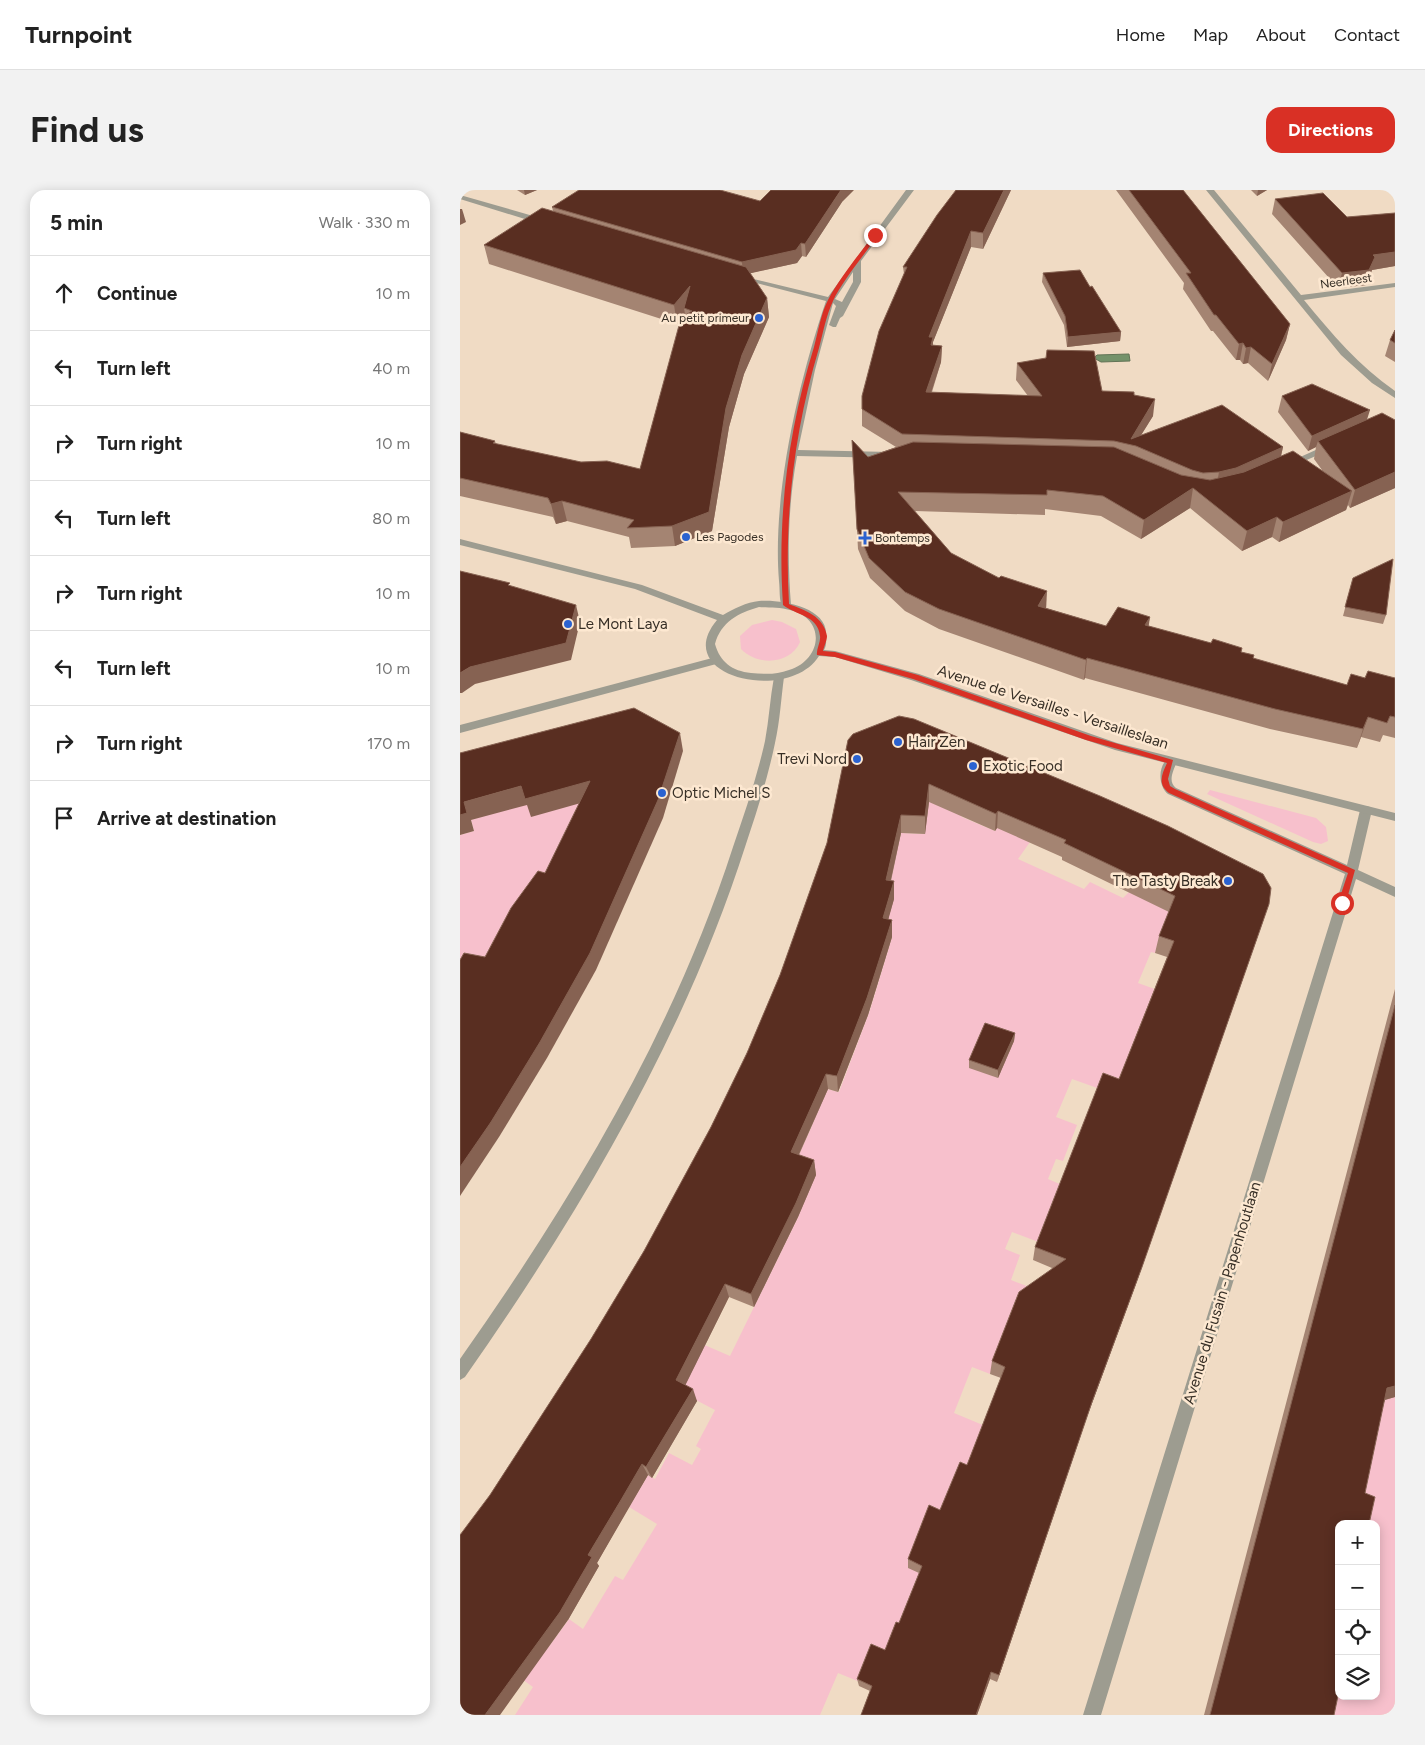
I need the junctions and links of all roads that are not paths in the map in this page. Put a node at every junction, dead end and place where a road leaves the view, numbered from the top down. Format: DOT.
graph roads {
  1 [pos="910,190"];
  2 [pos="1210,190"];
  3 [pos="460,197"];
  4 [pos="551,224"];
  5 [pos="857,261"];
  6 [pos="733,276"];
  7 [pos="1395,285"];
  8 [pos="1300,298"];
  9 [pos="830,300"];
  10 [pos="833,324"];
  11 [pos="821,337"];
  12 [pos="1395,395"];
  13 [pos="1343,441"];
  14 [pos="793,453"];
  15 [pos="898,455"];
  16 [pos="1280,468"];
  17 [pos="460,542"];
  18 [pos="786,605"];
  19 [pos="723,619"];
  20 [pos="820,653"];
  21 [pos="716,661"];
  22 [pos="779,677"];
  23 [pos="460,729"];
  24 [pos="1171,761"];
  25 [pos="1366,810"];
  26 [pos="1395,817"];
  27 [pos="1352,872"];
  28 [pos="1395,892"];
  29 [pos="460,1372"];
  30 [pos="1092,1715"];
  1 -- 5 [label="street"];
  2 -- 8 [label="street"];
  3 -- 4 [label="street"];
  5 -- 9 [label="street"];
  5 -- 10 [label="street"];
  6 -- 9 [label="street"];
  7 -- 8 [label="street, Neerleest"];
  8 -- 12 [label="street"];
  9 -- 10 [label="street"];
  9 -- 11 [label="street"];
  10 -- 11 [label="street"];
  11 -- 14 [label="street"];
  13 -- 16 [label="street"];
  14 -- 15 [label="street"];
  14 -- 18 [label="street"];
  17 -- 19 [label="street"];
  18 -- 19 [label="street"];
  18 -- 20 [label="street"];
  19 -- 21 [label="street"];
  20 -- 22 [label="street"];
  20 -- 24 [label="street, Avenue de Versailles - Versailleslaan"];
  21 -- 22 [label="street"];
  21 -- 23 [label="street"];
  22 -- 29 [label="street"];
  24 -- 25 [label="street, Avenue de Versailles - Versailleslaan"];
  24 -- 27 [label="street"];
  25 -- 26 [label="street, Avenue de Versailles - Versailleslaan"];
  25 -- 27 [label="street, Avenue du Fusain - Papenhoutlaan"];
  27 -- 28 [label="street"];
  27 -- 30 [label="street, Avenue du Fusain - Papenhoutlaan"];
}
